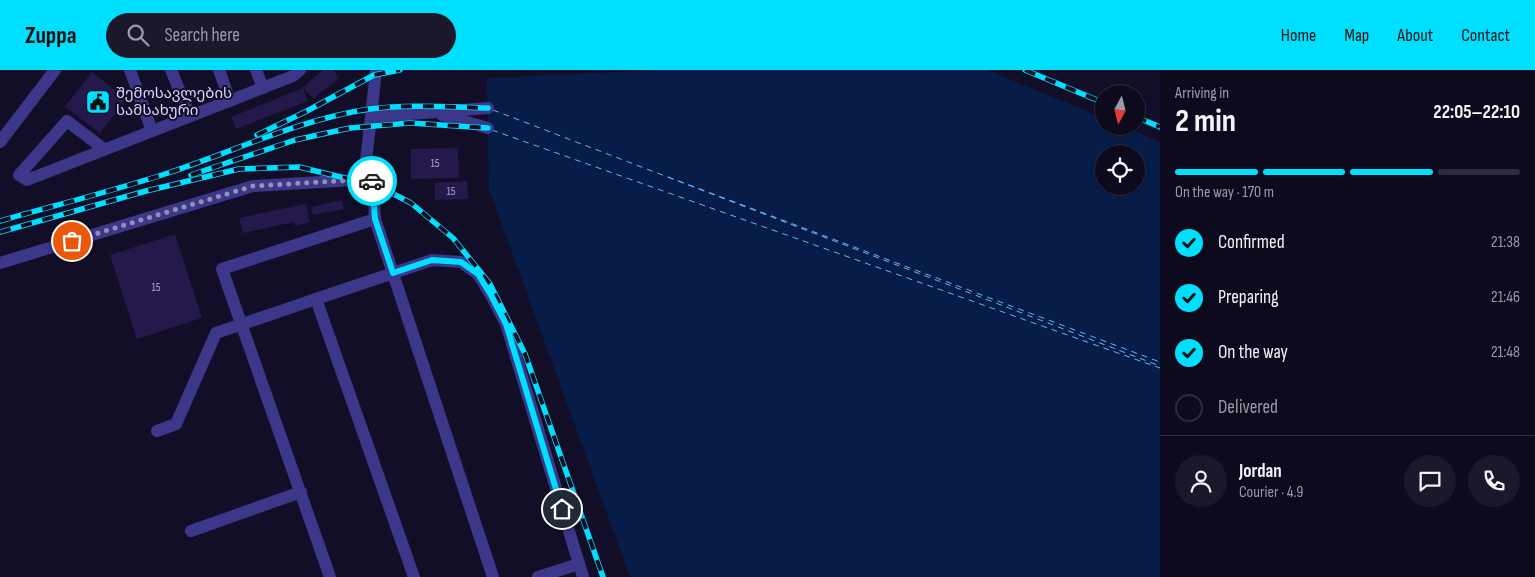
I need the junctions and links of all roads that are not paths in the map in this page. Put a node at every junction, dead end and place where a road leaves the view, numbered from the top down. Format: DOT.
graph roads {
  1 [pos="55,70"];
  2 [pos="130,70"];
  3 [pos="171,70"];
  4 [pos="219,70"];
  5 [pos="256,70"];
  6 [pos="300,70"];
  7 [pos="376,70"];
  8 [pos="263,88"];
  9 [pos="230,101"];
  10 [pos="488,108"];
  11 [pos="433,112"];
  12 [pos="190,116"];
  13 [pos="371,117"];
  14 [pos="488,128"];
  15 [pos="152,131"];
  16 [pos="0,142"];
  17 [pos="104,149"];
  18 [pos="371,177"];
  19 [pos="375,219"];
  20 [pos="0,264"];
  21 [pos="393,273"];
  22 [pos="316,299"];
  23 [pos="241,325"];
  24 [pos="157,431"];
  25 [pos="301,492"];
  26 [pos="191,531"];
  27 [pos="579,564"];
  28 [pos="330,577"];
  29 [pos="414,577"];
  30 [pos="493,577"];
  31 [pos="538,577"];
  32 [pos="583,577"];
  1 -- 16 [label="street"];
  2 -- 15 [label="street"];
  3 -- 12 [label="street"];
  4 -- 9 [label="street"];
  5 -- 8 [label="street"];
  6 -- 8 [label="street"];
  7 -- 13 [label="street"];
  8 -- 9 [label="street"];
  9 -- 12 [label="street"];
  10 -- 11 [label="street"];
  11 -- 13 [label="street"];
  11 -- 14 [label="street"];
  12 -- 15 [label="street"];
  13 -- 18 [label="street"];
  15 -- 17 [label="street"];
  17 -- 17 [label="street"];
  18 -- 19 [label="street"];
  18 -- 20 [label="street"];
  19 -- 21 [label="street"];
  19 -- 23 [label="street"];
  21 -- 22 [label="street"];
  21 -- 27 [label="street"];
  21 -- 30 [label="street"];
  22 -- 23 [label="street"];
  22 -- 29 [label="street"];
  23 -- 24 [label="street"];
  23 -- 25 [label="street"];
  25 -- 26 [label="street"];
  25 -- 28 [label="street"];
  27 -- 31 [label="street"];
  27 -- 32 [label="street"];
}
